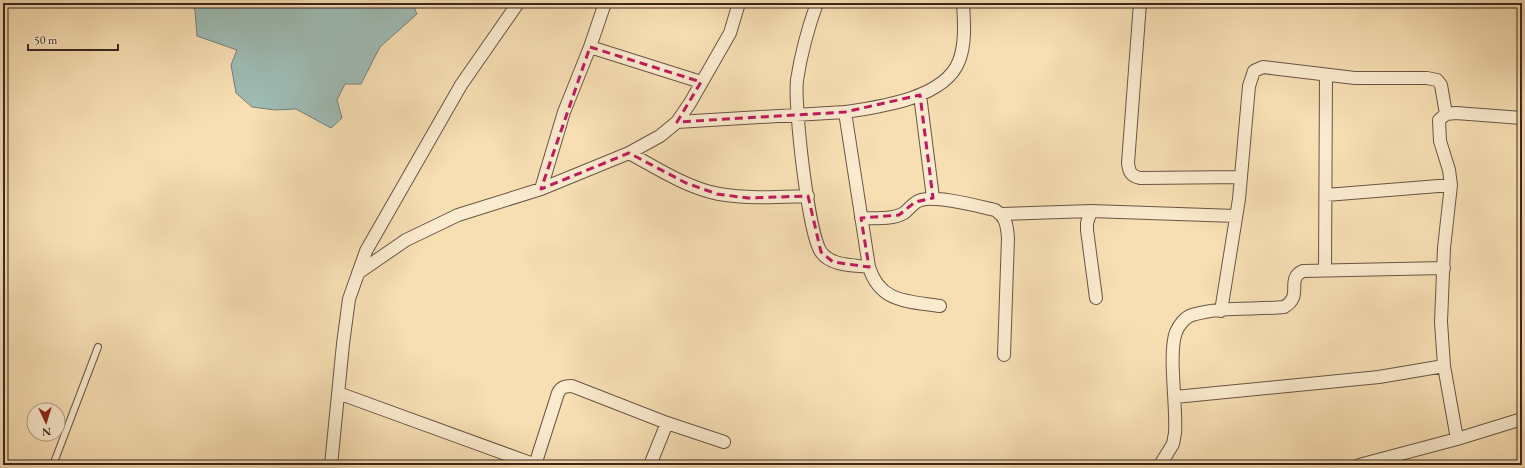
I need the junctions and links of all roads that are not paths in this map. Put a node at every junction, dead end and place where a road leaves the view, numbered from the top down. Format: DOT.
graph roads {
  1 [pos="518,3"];
  2 [pos="605,3"];
  3 [pos="739,3"];
  4 [pos="817,3"];
  5 [pos="963,3"];
  6 [pos="1140,3"];
  7 [pos="590,47"];
  8 [pos="1326,75"];
  9 [pos="701,82"];
  10 [pos="920,95"];
  11 [pos="845,112"];
  12 [pos="1446,114"];
  13 [pos="797,115"];
  14 [pos="1522,118"];
  15 [pos="677,122"];
  16 [pos="629,153"];
  17 [pos="1240,178"];
  18 [pos="1450,185"];
  19 [pos="541,189"];
  20 [pos="1326,195"];
  21 [pos="808,196"];
  22 [pos="933,198"];
  23 [pos="1091,211"];
  24 [pos="1002,214"];
  25 [pos="1236,216"];
  26 [pos="861,218"];
  27 [pos="869,267"];
  28 [pos="1444,268"];
  29 [pos="1325,269"];
  30 [pos="358,273"];
  31 [pos="1096,298"];
  32 [pos="940,306"];
  33 [pos="1221,311"];
  34 [pos="98,347"];
  35 [pos="1004,355"];
  36 [pos="1444,366"];
  37 [pos="338,393"];
  38 [pos="1175,397"];
  39 [pos="1522,419"];
  40 [pos="667,423"];
  41 [pos="1457,439"];
  42 [pos="724,442"];
  43 [pos="53,465"];
  44 [pos="331,465"];
  45 [pos="535,465"];
  46 [pos="650,465"];
  47 [pos="1160,465"];
  48 [pos="1359,465"];
  1 -- 30 [label="street"];
  2 -- 7 [label="street"];
  3 -- 9 [label="street"];
  4 -- 13 [label="street"];
  5 -- 10 [label="street"];
  6 -- 17 [label="street"];
  7 -- 9 [label="street"];
  7 -- 19 [label="street"];
  8 -- 12 [label="street"];
  8 -- 17 [label="street"];
  8 -- 20 [label="street"];
  9 -- 15 [label="street"];
  10 -- 11 [label="street"];
  10 -- 22 [label="street"];
  11 -- 13 [label="street"];
  11 -- 26 [label="street"];
  12 -- 14 [label="street"];
  12 -- 18 [label="street"];
  13 -- 15 [label="street"];
  13 -- 21 [label="street"];
  15 -- 16 [label="street"];
  16 -- 19 [label="street"];
  16 -- 21 [label="street"];
  17 -- 25 [label="street"];
  18 -- 20 [label="street"];
  18 -- 28 [label="street"];
  19 -- 30 [label="street"];
  20 -- 29 [label="street"];
  21 -- 27 [label="street"];
  22 -- 24 [label="street"];
  22 -- 26 [label="street"];
  23 -- 24 [label="street"];
  23 -- 25 [label="street"];
  23 -- 31 [label="street"];
  24 -- 35 [label="street"];
  25 -- 33 [label="street"];
  26 -- 27 [label="street"];
  27 -- 32 [label="street"];
  28 -- 29 [label="street"];
  28 -- 36 [label="street"];
  29 -- 33 [label="street"];
  30 -- 37 [label="street"];
  33 -- 38 [label="street"];
  34 -- 43 [label="lane"];
  36 -- 38 [label="street"];
  36 -- 41 [label="street"];
  37 -- 44 [label="street"];
  37 -- 45 [label="street"];
  38 -- 47 [label="street"];
  39 -- 41 [label="street"];
  40 -- 42 [label="street"];
  40 -- 45 [label="street"];
  40 -- 46 [label="street"];
  41 -- 48 [label="street"];
}
